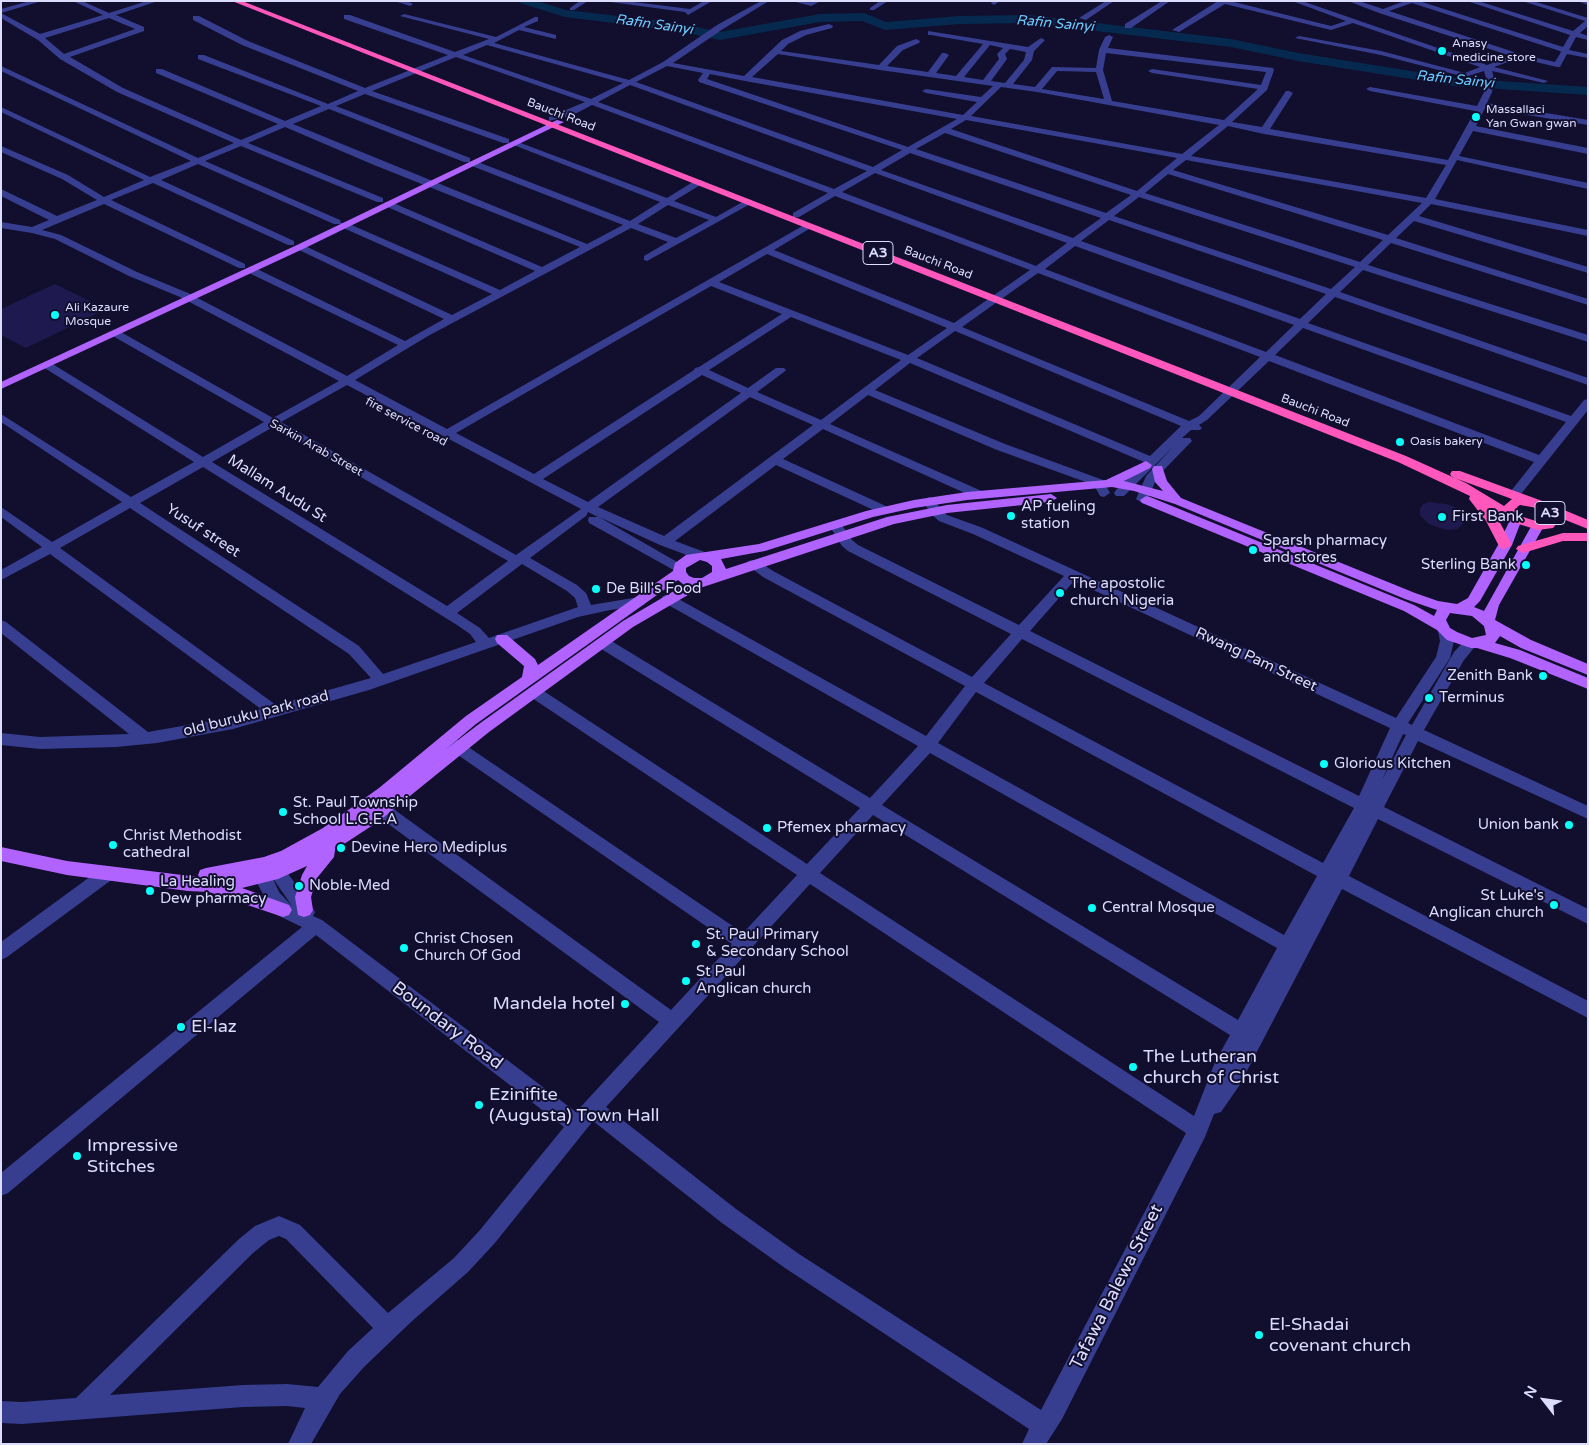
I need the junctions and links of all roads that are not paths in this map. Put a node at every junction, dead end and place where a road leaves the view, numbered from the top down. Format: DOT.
graph roads {
  1 [pos="39,1"];
  2 [pos="76,1"];
  3 [pos="155,1"];
  4 [pos="235,1"];
  5 [pos="247,1"];
  6 [pos="397,1"];
  7 [pos="584,1"];
  8 [pos="606,1"];
  9 [pos="660,1"];
  10 [pos="709,1"];
  11 [pos="766,1"];
  12 [pos="795,1"];
  13 [pos="818,1"];
  14 [pos="885,1"];
  15 [pos="1111,1"];
  16 [pos="1167,1"];
  17 [pos="1294,1"];
  18 [pos="1351,1"];
  19 [pos="1412,1"];
  20 [pos="1470,1"];
  21 [pos="1525,1"];
  22 [pos="1582,1"];
  23 [pos="1223,2"];
  24 [pos="1588,3"];
  25 [pos="410,4"];
  26 [pos="653,5"];
  27 [pos="572,9"];
  28 [pos="872,9"];
  29 [pos="1383,12"];
  30 [pos="1,13"];
  31 [pos="404,16"];
  32 [pos="109,17"];
  33 [pos="347,17"];
  34 [pos="196,18"];
  35 [pos="1083,18"];
  36 [pos="535,19"];
  37 [pos="1354,21"];
  38 [pos="1588,21"];
  39 [pos="829,26"];
  40 [pos="1128,26"];
  41 [pos="518,28"];
  42 [pos="1176,30"];
  43 [pos="931,33"];
  44 [pos="1574,34"];
  45 [pos="39,36"];
  46 [pos="553,37"];
  47 [pos="1109,37"];
  48 [pos="1299,38"];
  49 [pos="1588,38"];
  50 [pos="497,40"];
  51 [pos="1041,40"];
  52 [pos="916,41"];
  53 [pos="989,42"];
  54 [pos="487,43"];
  55 [pos="1008,46"];
  56 [pos="1030,50"];
  57 [pos="1103,50"];
  58 [pos="1565,51"];
  59 [pos="776,52"];
  60 [pos="455,55"];
  61 [pos="945,55"];
  62 [pos="1518,56"];
  63 [pos="1588,56"];
  64 [pos="63,57"];
  65 [pos="201,57"];
  66 [pos="666,64"];
  67 [pos="1,68"];
  68 [pos="880,68"];
  69 [pos="1487,68"];
  70 [pos="416,70"];
  71 [pos="1099,70"];
  72 [pos="159,71"];
  73 [pos="1152,71"];
  74 [pos="708,72"];
  75 [pos="930,75"];
  76 [pos="745,79"];
  77 [pos="958,79"];
  78 [pos="1544,82"];
  79 [pos="630,83"];
  80 [pos="986,83"];
  81 [pos="1003,85"];
  82 [pos="1264,88"];
  83 [pos="1370,89"];
  84 [pos="1037,90"];
  85 [pos="365,91"];
  86 [pos="926,91"];
  87 [pos="1289,93"];
  88 [pos="982,100"];
  89 [pos="591,102"];
  90 [pos="1109,103"];
  91 [pos="327,107"];
  92 [pos="1481,107"];
  93 [pos="1,109"];
  94 [pos="962,119"];
  95 [pos="555,121"];
  96 [pos="1588,123"];
  97 [pos="1225,124"];
  98 [pos="284,125"];
  99 [pos="1471,128"];
  100 [pos="944,130"];
  101 [pos="1264,131"];
  102 [pos="241,143"];
  103 [pos="510,143"];
  104 [pos="1,149"];
  105 [pos="910,150"];
  106 [pos="1588,151"];
  107 [pos="1184,158"];
  108 [pos="1452,160"];
  109 [pos="198,161"];
  110 [pos="471,162"];
  111 [pos="874,170"];
  112 [pos="1167,171"];
  113 [pos="151,180"];
  114 [pos="428,182"];
  115 [pos="699,182"];
  116 [pos="1588,186"];
  117 [pos="1,192"];
  118 [pos="833,192"];
  119 [pos="1138,194"];
  120 [pos="103,200"];
  121 [pos="1429,201"];
  122 [pos="384,202"];
  123 [pos="668,202"];
  124 [pos="749,202"];
  125 [pos="796,215"];
  126 [pos="1108,217"];
  127 [pos="1412,217"];
  128 [pos="57,220"];
  129 [pos="716,220"];
  130 [pos="340,223"];
  131 [pos="631,224"];
  132 [pos="1,225"];
  133 [pos="809,226"];
  134 [pos="28,229"];
  135 [pos="1588,233"];
  136 [pos="1,237"];
  137 [pos="1390,239"];
  138 [pos="1074,240"];
  139 [pos="676,242"];
  140 [pos="295,245"];
  141 [pos="587,247"];
  142 [pos="765,250"];
  143 [pos="646,258"];
  144 [pos="1362,266"];
  145 [pos="246,268"];
  146 [pos="1038,269"];
  147 [pos="1588,270"];
  148 [pos="543,271"];
  149 [pos="710,282"];
  150 [pos="1334,293"];
  151 [pos="501,294"];
  152 [pos="998,297"];
  153 [pos="182,299"];
  154 [pos="1588,302"];
  155 [pos="790,313"];
  156 [pos="452,319"];
  157 [pos="1303,323"];
  158 [pos="954,327"];
  159 [pos="115,333"];
  160 [pos="1588,339"];
  161 [pos="406,345"];
  162 [pos="1268,356"];
  163 [pos="909,359"];
  164 [pos="47,365"];
  165 [pos="699,370"];
  166 [pos="780,370"];
  167 [pos="1,379"];
  168 [pos="1588,382"];
  169 [pos="343,383"];
  170 [pos="1,386"];
  171 [pos="1233,390"];
  172 [pos="866,391"];
  173 [pos="749,392"];
  174 [pos="1588,402"];
  175 [pos="1,416"];
  176 [pos="1572,421"];
  177 [pos="272,423"];
  178 [pos="823,424"];
  179 [pos="1196,424"];
  180 [pos="448,433"];
  181 [pos="775,460"];
  182 [pos="1541,460"];
  183 [pos="203,462"];
  184 [pos="1152,465"];
  185 [pos="534,479"];
  186 [pos="1102,486"];
  187 [pos="1462,486"];
  188 [pos="1124,489"];
  189 [pos="1144,494"];
  190 [pos="980,495"];
  191 [pos="1513,496"];
  192 [pos="1179,502"];
  193 [pos="131,503"];
  194 [pos="1536,504"];
  195 [pos="932,506"];
  196 [pos="585,510"];
  197 [pos="884,510"];
  198 [pos="1,511"];
  199 [pos="1515,518"];
  200 [pos="1588,525"];
  201 [pos="1540,526"];
  202 [pos="838,530"];
  203 [pos="1588,536"];
  204 [pos="665,542"];
  205 [pos="1505,545"];
  206 [pos="51,548"];
  207 [pos="1523,549"];
  208 [pos="706,557"];
  209 [pos="519,560"];
  210 [pos="753,564"];
  211 [pos="679,571"];
  212 [pos="1072,575"];
  213 [pos="1,576"];
  214 [pos="716,577"];
  215 [pos="697,583"];
  216 [pos="668,599"];
  217 [pos="639,602"];
  218 [pos="1456,608"];
  219 [pos="586,610"];
  220 [pos="447,613"];
  221 [pos="1490,623"];
  222 [pos="1,625"];
  223 [pos="1443,628"];
  224 [pos="1020,632"];
  225 [pos="502,638"];
  226 [pos="603,643"];
  227 [pos="1474,643"];
  228 [pos="486,644"];
  229 [pos="1588,670"];
  230 [pos="380,680"];
  231 [pos="974,684"];
  232 [pos="1588,684"];
  233 [pos="531,685"];
  234 [pos="274,712"];
  235 [pos="1406,730"];
  236 [pos="145,738"];
  237 [pos="1,739"];
  238 [pos="453,744"];
  239 [pos="928,745"];
  240 [pos="870,807"];
  241 [pos="1369,807"];
  242 [pos="382,810"];
  243 [pos="1588,813"];
  244 [pos="350,833"];
  245 [pos="1,854"];
  246 [pos="268,869"];
  247 [pos="108,873"];
  248 [pos="808,874"];
  249 [pos="1332,876"];
  250 [pos="150,878"];
  251 [pos="188,884"];
  252 [pos="283,910"];
  253 [pos="304,910"];
  254 [pos="1588,917"];
  255 [pos="316,925"];
  256 [pos="744,943"];
  257 [pos="1287,945"];
  258 [pos="1,952"];
  259 [pos="1588,1010"];
  260 [pos="672,1021"];
  261 [pos="1241,1032"];
  262 [pos="592,1108"];
  263 [pos="578,1126"];
  264 [pos="1198,1130"];
  265 [pos="1,1186"];
  266 [pos="388,1328"];
  267 [pos="324,1399"];
  268 [pos="80,1409"];
  269 [pos="1,1412"];
  270 [pos="1044,1426"];
  271 [pos="299,1444"];
  272 [pos="1033,1444"];
  1 -- 30 [label="street"];
  2 -- 32 [label="street"];
  3 -- 32 [label="street"];
  4 -- 70 [label="highway, Bauchi Road / A3"];
  5 -- 70 [label="highway, Bauchi Road / A3"];
  6 -- 25 [label="street"];
  7 -- 27 [label="street"];
  8 -- 26 [label="street"];
  9 -- 26 [label="street"];
  10 -- 26 [label="street"];
  11 -- 66 [label="street"];
  12 -- 13 [label="street"];
  14 -- 28 [label="street"];
  15 -- 35 [label="street"];
  16 -- 40 [label="street"];
  17 -- 37 [label="street"];
  18 -- 29 [label="street"];
  19 -- 29 [label="street"];
  19 -- 58 [label="street"];
  20 -- 44 [label="street"];
  21 -- 38 [label="street"];
  22 -- 24 [label="street"];
  23 -- 37 [label="street"];
  23 -- 42 [label="street"];
  29 -- 37 [label="street"];
  29 -- 62 [label="street"];
  30 -- 45 [label="street"];
  31 -- 50 [label="street"];
  32 -- 45 [label="street"];
  32 -- 64 [label="street"];
  33 -- 60 [label="street"];
  34 -- 85 [label="street"];
  36 -- 41 [label="street"];
  37 -- 69 [label="street"];
  38 -- 44 [label="street"];
  39 -- 59 [label="street"];
  41 -- 46 [label="street"];
  41 -- 50 [label="street"];
  43 -- 53 [label="street"];
  44 -- 49 [label="street"];
  44 -- 58 [label="street"];
  45 -- 64 [label="street"];
  47 -- 57 [label="street"];
  48 -- 69 [label="street"];
  50 -- 54 [label="street"];
  51 -- 56 [label="street"];
  52 -- 68 [label="street"];
  53 -- 55 [label="street"];
  53 -- 77 [label="street"];
  54 -- 60 [label="street"];
  54 -- 79 [label="street"];
  55 -- 56 [label="street"];
  55 -- 80 [label="street"];
  56 -- 81 [label="street"];
  57 -- 71 [label="street"];
  57 -- 82 [label="street"];
  58 -- 62 [label="street"];
  58 -- 63 [label="street"];
  59 -- 68 [label="street"];
  59 -- 76 [label="street"];
  60 -- 70 [label="street"];
  60 -- 89 [label="street"];
  61 -- 75 [label="street"];
  62 -- 69 [label="street"];
  64 -- 102 [label="street"];
  65 -- 91 [label="street"];
  66 -- 74 [label="street"];
  66 -- 79 [label="street"];
  67 -- 109 [label="street"];
  68 -- 75 [label="street"];
  69 -- 78 [label="street"];
  69 -- 92 [label="street"];
  70 -- 85 [label="street"];
  70 -- 95 [label="highway, Bauchi Road / A3"];
  71 -- 84 [label="street"];
  71 -- 90 [label="street"];
  72 -- 98 [label="street"];
  73 -- 82 [label="street"];
  74 -- 76 [label="street"];
  74 -- 105 [label="street"];
  75 -- 77 [label="street"];
  76 -- 94 [label="street"];
  77 -- 80 [label="street"];
  79 -- 89 [label="street"];
  79 -- 111 [label="street"];
  80 -- 81 [label="street"];
  81 -- 84 [label="street"];
  81 -- 88 [label="street"];
  82 -- 97 [label="street"];
  83 -- 92 [label="street"];
  84 -- 90 [label="street"];
  85 -- 91 [label="street"];
  85 -- 103 [label="street"];
  86 -- 88 [label="street"];
  87 -- 101 [label="street"];
  88 -- 94 [label="street"];
  89 -- 95 [label="street"];
  89 -- 118 [label="street"];
  90 -- 97 [label="street"];
  91 -- 98 [label="street"];
  91 -- 110 [label="street"];
  92 -- 96 [label="street"];
  92 -- 99 [label="street"];
  93 -- 113 [label="street"];
  94 -- 100 [label="street"];
  94 -- 107 [label="street"];
  95 -- 103 [label="main road"];
  95 -- 115 [label="highway, Bauchi Road / A3"];
  95 -- 125 [label="highway, Bauchi Road / A3"];
  97 -- 101 [label="street"];
  97 -- 107 [label="street"];
  98 -- 102 [label="street"];
  98 -- 114 [label="street"];
  99 -- 106 [label="street"];
  99 -- 108 [label="street"];
  100 -- 105 [label="street"];
  100 -- 119 [label="street"];
  101 -- 108 [label="street"];
  102 -- 109 [label="street"];
  102 -- 122 [label="street"];
  103 -- 110 [label="main road"];
  103 -- 123 [label="street"];
  104 -- 120 [label="street"];
  105 -- 111 [label="street"];
  105 -- 126 [label="street"];
  107 -- 112 [label="street"];
  107 -- 121 [label="street"];
  108 -- 116 [label="street"];
  108 -- 121 [label="street"];
  109 -- 113 [label="street"];
  109 -- 130 [label="street"];
  110 -- 114 [label="main road"];
  110 -- 131 [label="street"];
  111 -- 118 [label="street"];
  111 -- 138 [label="street"];
  112 -- 119 [label="street"];
  112 -- 137 [label="street"];
  113 -- 120 [label="street"];
  113 -- 140 [label="street"];
  114 -- 122 [label="main road"];
  114 -- 141 [label="street"];
  115 -- 123 [label="street"];
  115 -- 124 [label="highway, Bauchi Road / A3"];
  117 -- 128 [label="street"];
  118 -- 125 [label="street"];
  118 -- 146 [label="street"];
  119 -- 126 [label="street"];
  119 -- 144 [label="street"];
  120 -- 128 [label="street"];
  120 -- 145 [label="street"];
  121 -- 127 [label="street"];
  121 -- 135 [label="street"];
  122 -- 130 [label="main road"];
  122 -- 148 [label="street"];
  123 -- 129 [label="street"];
  123 -- 131 [label="street"];
  124 -- 129 [label="street"];
  124 -- 133 [label="highway, Bauchi Road / A3"];
  125 -- 152 [label="highway, Bauchi Road / A3"];
  126 -- 138 [label="street"];
  126 -- 150 [label="street"];
  127 -- 137 [label="street"];
  127 -- 147 [label="street"];
  128 -- 134 [label="street"];
  129 -- 139 [label="street"];
  130 -- 140 [label="main road"];
  130 -- 151 [label="street"];
  131 -- 139 [label="street"];
  131 -- 141 [label="street"];
  132 -- 134 [label="street, fire service road"];
  133 -- 142 [label="street"];
  133 -- 152 [label="highway, Bauchi Road / A3"];
  134 -- 136 [label="street"];
  134 -- 153 [label="street, fire service road"];
  137 -- 144 [label="street"];
  137 -- 154 [label="street"];
  138 -- 146 [label="street"];
  138 -- 157 [label="street"];
  139 -- 143 [label="street"];
  140 -- 145 [label="main road"];
  140 -- 156 [label="street"];
  141 -- 148 [label="street"];
  142 -- 149 [label="street"];
  142 -- 158 [label="street"];
  144 -- 150 [label="street"];
  144 -- 160 [label="street"];
  145 -- 153 [label="main road"];
  145 -- 161 [label="street"];
  146 -- 152 [label="street"];
  146 -- 162 [label="street"];
  148 -- 151 [label="street"];
  149 -- 155 [label="street"];
  149 -- 180 [label="street"];
  150 -- 157 [label="street"];
  150 -- 168 [label="street"];
  151 -- 156 [label="street"];
  152 -- 158 [label="street"];
  152 -- 171 [label="highway, Bauchi Road / A3"];
  153 -- 159 [label="main road"];
  153 -- 167 [label="main road"];
  153 -- 169 [label="street, fire service road"];
  155 -- 163 [label="street"];
  155 -- 165 [label="street"];
  156 -- 161 [label="street"];
  157 -- 162 [label="street"];
  157 -- 176 [label="street"];
  158 -- 163 [label="street"];
  158 -- 179 [label="street"];
  159 -- 164 [label="main road"];
  159 -- 177 [label="street, Sarkin Arab Street"];
  161 -- 169 [label="street"];
  162 -- 171 [label="street"];
  162 -- 182 [label="street"];
  163 -- 172 [label="street"];
  163 -- 184 [label="street"];
  164 -- 170 [label="main road"];
  164 -- 183 [label="street, Mallam Audu St"];
  165 -- 173 [label="street"];
  165 -- 185 [label="street"];
  166 -- 173 [label="street"];
  169 -- 177 [label="street"];
  169 -- 180 [label="street"];
  169 -- 196 [label="street, fire service road"];
  171 -- 179 [label="street"];
  171 -- 187 [label="highway, Bauchi Road / A3"];
  171 -- 191 [label="highway, Bauchi Road / A3"];
  172 -- 178 [label="street"];
  172 -- 186 [label="street"];
  173 -- 178 [label="street"];
  173 -- 196 [label="street"];
  174 -- 176 [label="street"];
  175 -- 193 [label="street, Yusuf street"];
  176 -- 182 [label="street"];
  177 -- 183 [label="street"];
  177 -- 209 [label="street, Sarkin Arab Street"];
  178 -- 181 [label="street"];
  178 -- 190 [label="street"];
  179 -- 184 [label="street"];
  180 -- 185 [label="street"];
  181 -- 197 [label="street"];
  181 -- 204 [label="street"];
  182 -- 191 [label="street"];
  183 -- 193 [label="street"];
  183 -- 220 [label="street, Mallam Audu St"];
  184 -- 186 [label="main road"];
  184 -- 188 [label="street"];
  184 -- 189 [label="street"];
  184 -- 192 [label="main road"];
  185 -- 196 [label="street"];
  186 -- 188 [label="main road"];
  186 -- 190 [label="main road"];
  186 -- 195 [label="main road"];
  187 -- 199 [label="highway, Bauchi Road / A3"];
  187 -- 205 [label="highway"];
  188 -- 189 [label="main road"];
  189 -- 192 [label="main road"];
  189 -- 223 [label="main road"];
  190 -- 195 [label="main road"];
  191 -- 194 [label="highway, Bauchi Road / A3"];
  192 -- 218 [label="main road"];
  193 -- 206 [label="street"];
  193 -- 230 [label="street, Yusuf street"];
  194 -- 199 [label="highway, A3"];
  194 -- 200 [label="highway, A3"];
  194 -- 201 [label="highway, A3"];
  195 -- 197 [label="main road"];
  195 -- 202 [label="main road"];
  195 -- 212 [label="street, Rwang Pam Street"];
  196 -- 204 [label="street"];
  196 -- 209 [label="street"];
  196 -- 211 [label="street, fire service road"];
  197 -- 202 [label="main road"];
  198 -- 206 [label="street"];
  199 -- 201 [label="highway, A3"];
  199 -- 205 [label="main road"];
  201 -- 203 [label="highway, A3"];
  201 -- 207 [label="main road"];
  202 -- 208 [label="main road"];
  202 -- 210 [label="main road"];
  202 -- 224 [label="street"];
  203 -- 207 [label="highway, A3"];
  204 -- 208 [label="street"];
  205 -- 218 [label="main road"];
  206 -- 213 [label="street"];
  206 -- 234 [label="street"];
  207 -- 221 [label="main road"];
  208 -- 211 [label="main road"];
  208 -- 214 [label="main road"];
  209 -- 219 [label="street, Sarkin Arab Street"];
  209 -- 220 [label="street"];
  210 -- 214 [label="main road"];
  210 -- 231 [label="street"];
  211 -- 215 [label="main road"];
  211 -- 217 [label="main road"];
  212 -- 224 [label="street"];
  212 -- 235 [label="street, Rwang Pam Street"];
  214 -- 215 [label="main road"];
  215 -- 216 [label="main road"];
  216 -- 226 [label="main road"];
  216 -- 239 [label="street"];
  217 -- 219 [label="street, old buruku park road"];
  217 -- 233 [label="main road"];
  218 -- 221 [label="main road"];
  218 -- 223 [label="main road"];
  219 -- 225 [label="street, old buruku park road"];
  220 -- 228 [label="street, Mallam Audu St"];
  221 -- 227 [label="main road"];
  221 -- 229 [label="main road"];
  222 -- 236 [label="street"];
  223 -- 227 [label="main road"];
  223 -- 235 [label="street"];
  224 -- 231 [label="street"];
  224 -- 241 [label="street"];
  225 -- 228 [label="street, old buruku park road"];
  225 -- 233 [label="main road"];
  226 -- 233 [label="main road"];
  226 -- 240 [label="street"];
  227 -- 232 [label="main road"];
  227 -- 235 [label="street"];
  228 -- 230 [label="street, old buruku park road"];
  230 -- 234 [label="street, old buruku park road"];
  231 -- 239 [label="street"];
  231 -- 249 [label="street"];
  233 -- 238 [label="main road"];
  233 -- 248 [label="street"];
  234 -- 236 [label="street, old buruku park road"];
  235 -- 241 [label="street"];
  235 -- 243 [label="street, Rwang Pam Street"];
  236 -- 237 [label="street, old buruku park road"];
  238 -- 242 [label="main road"];
  238 -- 246 [label="main road"];
  238 -- 256 [label="street"];
  239 -- 240 [label="street"];
  239 -- 257 [label="street"];
  240 -- 248 [label="street"];
  240 -- 261 [label="street"];
  241 -- 249 [label="street"];
  241 -- 254 [label="street"];
  242 -- 244 [label="main road"];
  242 -- 260 [label="street"];
  244 -- 246 [label="main road"];
  244 -- 253 [label="main road"];
  245 -- 247 [label="main road"];
  246 -- 250 [label="main road"];
  246 -- 251 [label="main road"];
  246 -- 252 [label="street"];
  246 -- 253 [label="street"];
  247 -- 250 [label="main road"];
  247 -- 258 [label="street"];
  248 -- 256 [label="street"];
  248 -- 264 [label="street"];
  249 -- 257 [label="street"];
  249 -- 259 [label="street"];
  249 -- 264 [label="street"];
  250 -- 251 [label="main road"];
  251 -- 252 [label="main road"];
  252 -- 255 [label="street"];
  253 -- 255 [label="street"];
  255 -- 263 [label="street, Boundary Road"];
  255 -- 265 [label="street"];
  256 -- 260 [label="street"];
  257 -- 261 [label="street"];
  260 -- 262 [label="street"];
  261 -- 264 [label="street"];
  262 -- 263 [label="street"];
  262 -- 270 [label="street"];
  263 -- 266 [label="street"];
  264 -- 270 [label="street, Tafawa Balewa Street"];
  266 -- 267 [label="street"];
  266 -- 268 [label="street"];
  267 -- 268 [label="street"];
  267 -- 271 [label="street"];
  268 -- 269 [label="street"];
  270 -- 272 [label="street, Tafawa Balewa Street"];
}
